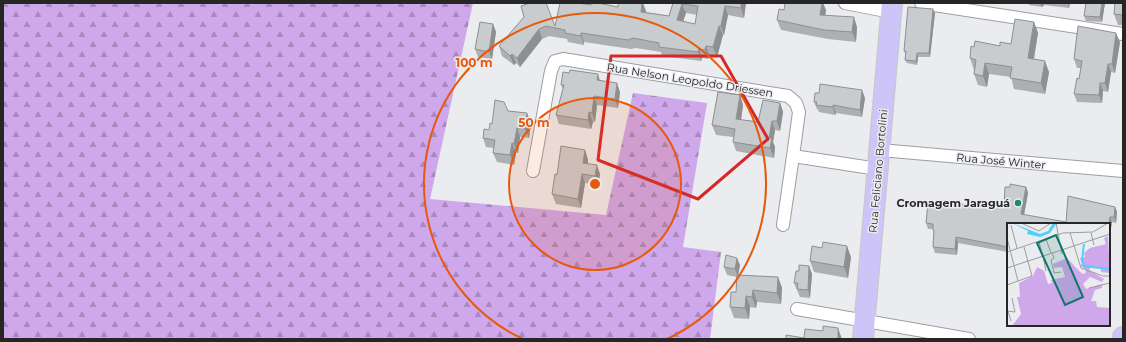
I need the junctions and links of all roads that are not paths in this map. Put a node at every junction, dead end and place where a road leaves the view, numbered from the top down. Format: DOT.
graph roads {
  1 [pos="845,3"];
  2 [pos="921,3"];
  3 [pos="892,7"];
  4 [pos="1123,34"];
  5 [pos="793,156"];
  6 [pos="879,160"];
  7 [pos="533,171"];
  8 [pos="1123,171"];
  9 [pos="783,226"];
  10 [pos="797,309"];
  11 [pos="865,320"];
  12 [pos="863,339"];
  13 [pos="969,339"];
  1 -- 3 [label="street"];
  2 -- 4 [label="street"];
  3 -- 6 [label="main road, Rua Feliciano Bortolini"];
  5 -- 6 [label="street"];
  5 -- 7 [label="street, Rua Nelson Leopoldo Driessen"];
  5 -- 9 [label="street"];
  6 -- 8 [label="street, Rua José Winter"];
  6 -- 11 [label="main road, Rua Feliciano Bortolini"];
  10 -- 11 [label="street"];
  11 -- 12 [label="main road, Rua Feliciano Bortolini"];
  11 -- 13 [label="street"];
}
